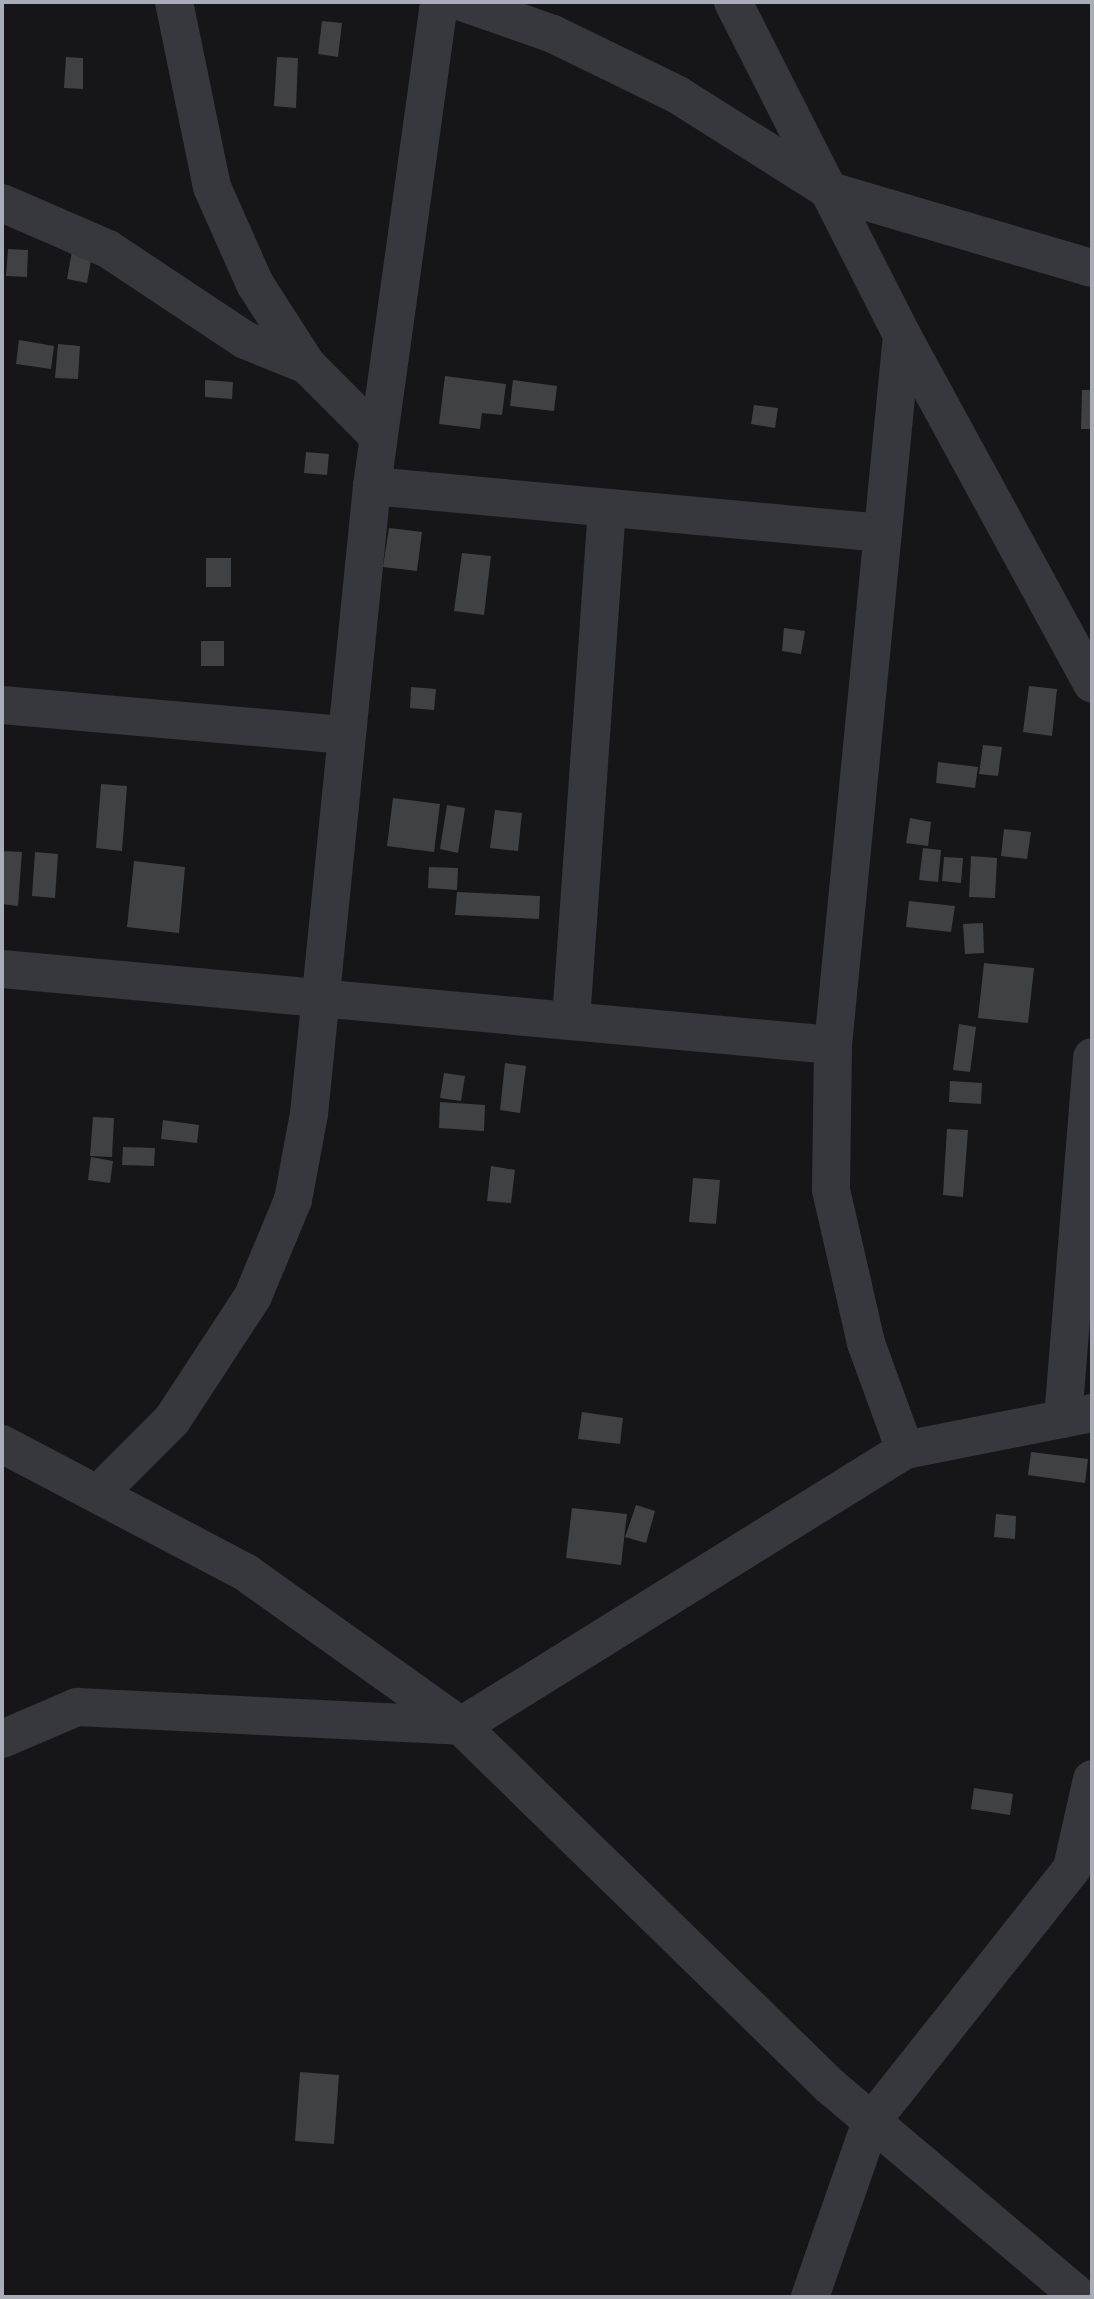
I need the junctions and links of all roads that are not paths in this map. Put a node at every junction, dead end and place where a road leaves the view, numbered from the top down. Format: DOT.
graph roads {
  1 [pos="174,2"];
  2 [pos="439,2"];
  3 [pos="462,2"];
  4 [pos="733,2"];
  5 [pos="830,191"];
  6 [pos="2,203"];
  7 [pos="1092,268"];
  8 [pos="902,335"];
  9 [pos="307,365"];
  10 [pos="379,436"];
  11 [pos="372,486"];
  12 [pos="607,508"];
  13 [pos="883,533"];
  14 [pos="1092,684"];
  15 [pos="2,705"];
  16 [pos="343,735"];
  17 [pos="2,969"];
  18 [pos="320,995"];
  19 [pos="571,1020"];
  20 [pos="833,1045"];
  21 [pos="1092,1057"];
  22 [pos="1077,1416"];
  23 [pos="2,1444"];
  24 [pos="905,1450"];
  25 [pos="98,1494"];
  26 [pos="461,1726"];
  27 [pos="2,1739"];
  28 [pos="1092,1779"];
  29 [pos="871,2122"];
  30 [pos="810,2297"];
  31 [pos="1080,2297"];
  1 -- 9 [label="street"];
  2 -- 10 [label="street"];
  3 -- 5 [label="street"];
  4 -- 5 [label="street"];
  5 -- 7 [label="street"];
  5 -- 8 [label="street"];
  6 -- 9 [label="street"];
  8 -- 13 [label="street"];
  8 -- 14 [label="street"];
  9 -- 10 [label="street"];
  10 -- 11 [label="street"];
  11 -- 12 [label="street"];
  11 -- 16 [label="street"];
  12 -- 13 [label="street"];
  12 -- 19 [label="street"];
  13 -- 20 [label="street"];
  15 -- 16 [label="street"];
  16 -- 18 [label="street"];
  17 -- 18 [label="street"];
  18 -- 19 [label="street"];
  18 -- 25 [label="street"];
  19 -- 20 [label="street"];
  20 -- 24 [label="street"];
  21 -- 22 [label="street"];
  22 -- 24 [label="street"];
  23 -- 25 [label="street"];
  24 -- 26 [label="street"];
  25 -- 26 [label="street"];
  26 -- 27 [label="street"];
  26 -- 29 [label="street"];
  28 -- 29 [label="street"];
  29 -- 30 [label="street"];
  29 -- 31 [label="street"];
}
